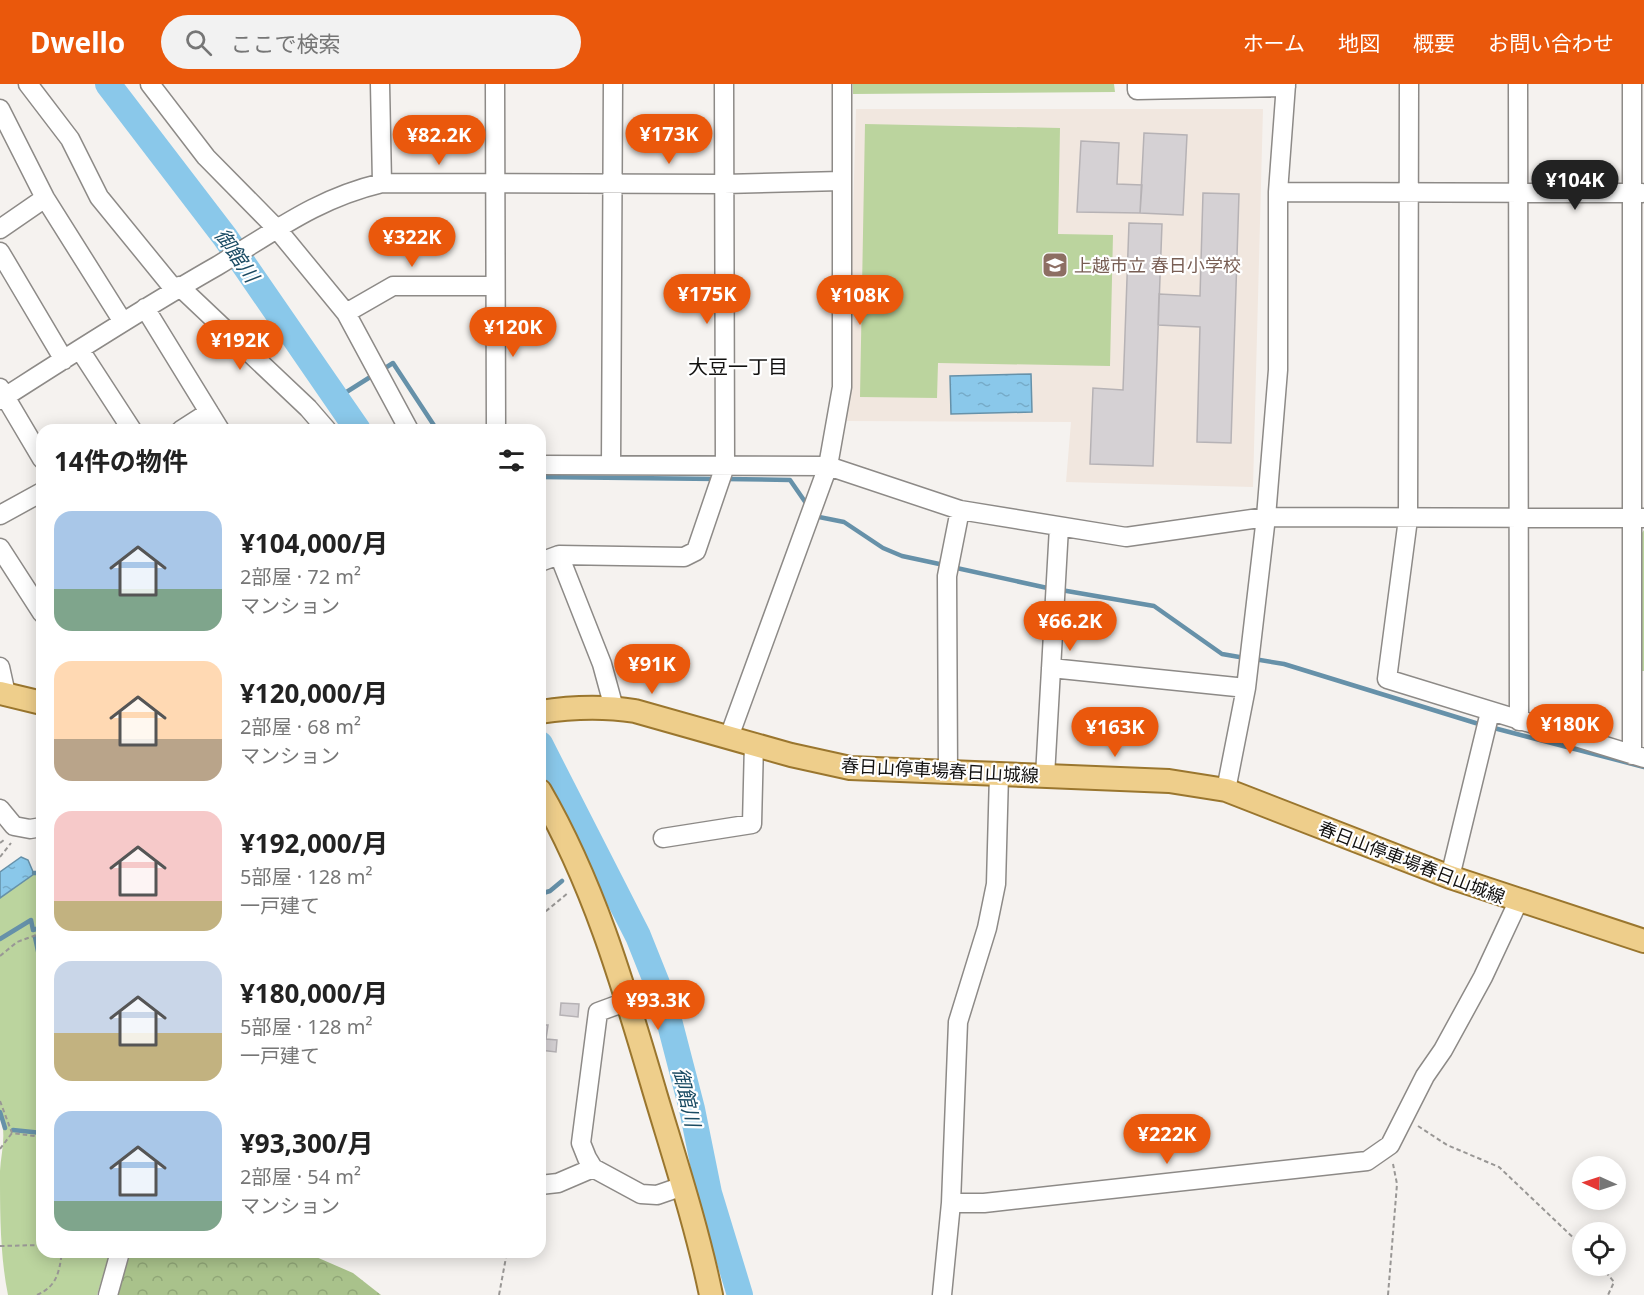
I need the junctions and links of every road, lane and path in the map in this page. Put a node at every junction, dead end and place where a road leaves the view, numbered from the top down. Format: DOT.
graph roads {
  1 [pos="28,84"];
  2 [pos="150,84"];
  3 [pos="380,84"];
  4 [pos="495,84"];
  5 [pos="613,84"];
  6 [pos="724,84"];
  7 [pos="842,84"];
  8 [pos="1137,84"];
  9 [pos="1409,84"];
  10 [pos="1518,84"];
  11 [pos="1632,84"];
  12 [pos="1286,86"];
  13 [pos="0,109"];
  14 [pos="841,181"];
  15 [pos="382,183"];
  16 [pos="614,183"];
  17 [pos="495,184"];
  18 [pos="724,184"];
  19 [pos="1278,192"];
  20 [pos="1410,193"];
  21 [pos="1518,193"];
  22 [pos="1638,193"];
  23 [pos="45,198"];
  24 [pos="0,228"];
  25 [pos="278,229"];
  26 [pos="0,252"];
  27 [pos="494,286"];
  28 [pos="177,288"];
  29 [pos="145,308"];
  30 [pos="345,313"];
  31 [pos="123,322"];
  32 [pos="80,350"];
  33 [pos="64,360"];
  34 [pos="2,395"];
  35 [pos="209,412"];
  36 [pos="128,424"];
  37 [pos="190,424"];
  38 [pos="216,424"];
  39 [pos="322,424"];
  40 [pos="406,424"];
  41 [pos="496,424"];
  42 [pos="36,449"];
  43 [pos="546,465"];
  44 [pos="611,465"];
  45 [pos="725,466"];
  46 [pos="828,466"];
  47 [pos="36,495"];
  48 [pos="960,510"];
  49 [pos="0,515"];
  50 [pos="1266,517"];
  51 [pos="1638,518"];
  52 [pos="1408,519"];
  53 [pos="1519,519"];
  54 [pos="1059,527"];
  55 [pos="0,548"];
  56 [pos="559,555"];
  57 [pos="546,560"];
  58 [pos="36,604"];
  59 [pos="0,667"];
  60 [pos="1051,668"];
  61 [pos="1246,688"];
  62 [pos="3,693"];
  63 [pos="36,701"];
  64 [pos="614,708"];
  65 [pos="546,711"];
  66 [pos="1490,712"];
  67 [pos="1519,721"];
  68 [pos="729,737"];
  69 [pos="754,743"];
  70 [pos="1638,757"];
  71 [pos="948,771"];
  72 [pos="999,774"];
  73 [pos="1045,776"];
  74 [pos="1226,790"];
  75 [pos="546,803"];
  76 [pos="2,813"];
  77 [pos="36,826"];
  78 [pos="663,838"];
  79 [pos="4,840"];
  80 [pos="13,840"];
  81 [pos="0,843"];
  82 [pos="0,856"];
  83 [pos="1449,878"];
  84 [pos="587,882"];
  85 [pos="1518,902"];
  86 [pos="546,911"];
  87 [pos="36,935"];
  88 [pos="1644,941"];
  89 [pos="0,956"];
  90 [pos="628,1001"];
  91 [pos="0,1101"];
  92 [pos="1404,1118"];
  93 [pos="12,1133"];
  94 [pos="36,1136"];
  95 [pos="1390,1145"];
  96 [pos="0,1149"];
  97 [pos="592,1168"];
  98 [pos="546,1184"];
  99 [pos="683,1186"];
  100 [pos="951,1203"];
  101 [pos="1572,1236"];
  102 [pos="36,1245"];
  103 [pos="0,1246"];
  104 [pos="61,1258"];
  105 [pos="118,1258"];
  106 [pos="506,1258"];
  107 [pos="1609,1276"];
  108 [pos="37,1295"];
  109 [pos="108,1295"];
  110 [pos="499,1295"];
  111 [pos="711,1295"];
  112 [pos="942,1295"];
  113 [pos="1388,1295"];
  114 [pos="1608,1295"];
  1 -- 28 [label="street"];
  2 -- 25 [label="street"];
  3 -- 15 [label="street"];
  4 -- 17 [label="street"];
  5 -- 16 [label="street"];
  6 -- 18 [label="street"];
  7 -- 14 [label="street"];
  8 -- 12 [label="street"];
  9 -- 20 [label="street"];
  10 -- 21 [label="street"];
  11 -- 22 [label="street"];
  12 -- 19 [label="street"];
  13 -- 23 [label="street"];
  14 -- 18 [label="street"];
  14 -- 46 [label="street"];
  15 -- 17 [label="street"];
  15 -- 25 [label="street"];
  16 -- 17 [label="street"];
  16 -- 18 [label="street"];
  16 -- 44 [label="street"];
  17 -- 27 [label="street"];
  18 -- 45 [label="street"];
  19 -- 20 [label="street"];
  19 -- 50 [label="street"];
  20 -- 21 [label="street"];
  20 -- 52 [label="street"];
  21 -- 22 [label="street"];
  21 -- 53 [label="street"];
  22 -- 51 [label="street"];
  23 -- 24 [label="street"];
  23 -- 31 [label="street"];
  25 -- 28 [label="street"];
  25 -- 30 [label="street"];
  26 -- 33 [label="street"];
  27 -- 30 [label="street"];
  27 -- 41 [label="street"];
  28 -- 29 [label="street"];
  28 -- 39 [label="street"];
  29 -- 31 [label="street"];
  29 -- 35 [label="street"];
  30 -- 40 [label="street"];
  31 -- 32 [label="street"];
  32 -- 33 [label="street"];
  32 -- 36 [label="street"];
  33 -- 34 [label="street"];
  34 -- 42 [label="street"];
  35 -- 37 [label="street"];
  35 -- 38 [label="street"];
  43 -- 44 [label="street"];
  44 -- 45 [label="street"];
  45 -- 46 [label="street"];
  45 -- 56 [label="street"];
  46 -- 48 [label="street"];
  46 -- 68 [label="street"];
  47 -- 49 [label="street"];
  48 -- 54 [label="street"];
  48 -- 71 [label="street"];
  50 -- 52 [label="street"];
  50 -- 54 [label="street"];
  50 -- 61 [label="street"];
  51 -- 53 [label="street"];
  51 -- 70 [label="street"];
  52 -- 53 [label="street"];
  52 -- 66 [label="street"];
  53 -- 67 [label="street"];
  54 -- 60 [label="street"];
  55 -- 58 [label="street"];
  56 -- 57 [label="street"];
  56 -- 64 [label="street"];
  59 -- 62 [label="street"];
  60 -- 61 [label="street"];
  60 -- 73 [label="street"];
  61 -- 74 [label="street"];
  62 -- 63 [label="main road"];
  64 -- 65 [label="main road, 春日山停車場春日山城線"];
  64 -- 68 [label="main road, 春日山停車場春日山城線"];
  66 -- 67 [label="street"];
  66 -- 83 [label="street"];
  67 -- 70 [label="street"];
  68 -- 69 [label="main road, 春日山停車場春日山城線"];
  69 -- 71 [label="main road, 春日山停車場春日山城線"];
  69 -- 78 [label="street"];
  71 -- 72 [label="main road, 春日山停車場春日山城線"];
  72 -- 73 [label="main road, 春日山停車場春日山城線"];
  72 -- 100 [label="street"];
  73 -- 74 [label="main road, 春日山停車場春日山城線"];
  74 -- 83 [label="main road, 春日山停車場春日山城線"];
  75 -- 84 [label="main road"];
  76 -- 77 [label="street"];
  79 -- 81 [label="path"];
  80 -- 82 [label="path"];
  83 -- 85 [label="main road, 春日山停車場春日山城線"];
  84 -- 86 [label="path"];
  84 -- 90 [label="main road"];
  85 -- 88 [label="main road, 春日山停車場春日山城線"];
  85 -- 92 [label="street"];
  87 -- 89 [label="path"];
  90 -- 97 [label="street"];
  90 -- 99 [label="main road"];
  91 -- 93 [label="path"];
  92 -- 95 [label="street"];
  92 -- 101 [label="path"];
  93 -- 94 [label="path"];
  93 -- 96 [label="path"];
  95 -- 100 [label="street"];
  95 -- 113 [label="path"];
  97 -- 98 [label="street"];
  97 -- 99 [label="street"];
  99 -- 111 [label="main road"];
  100 -- 112 [label="street"];
  102 -- 103 [label="path"];
  104 -- 108 [label="path"];
  105 -- 109 [label="street"];
  106 -- 110 [label="path"];
  107 -- 114 [label="path"];
}
